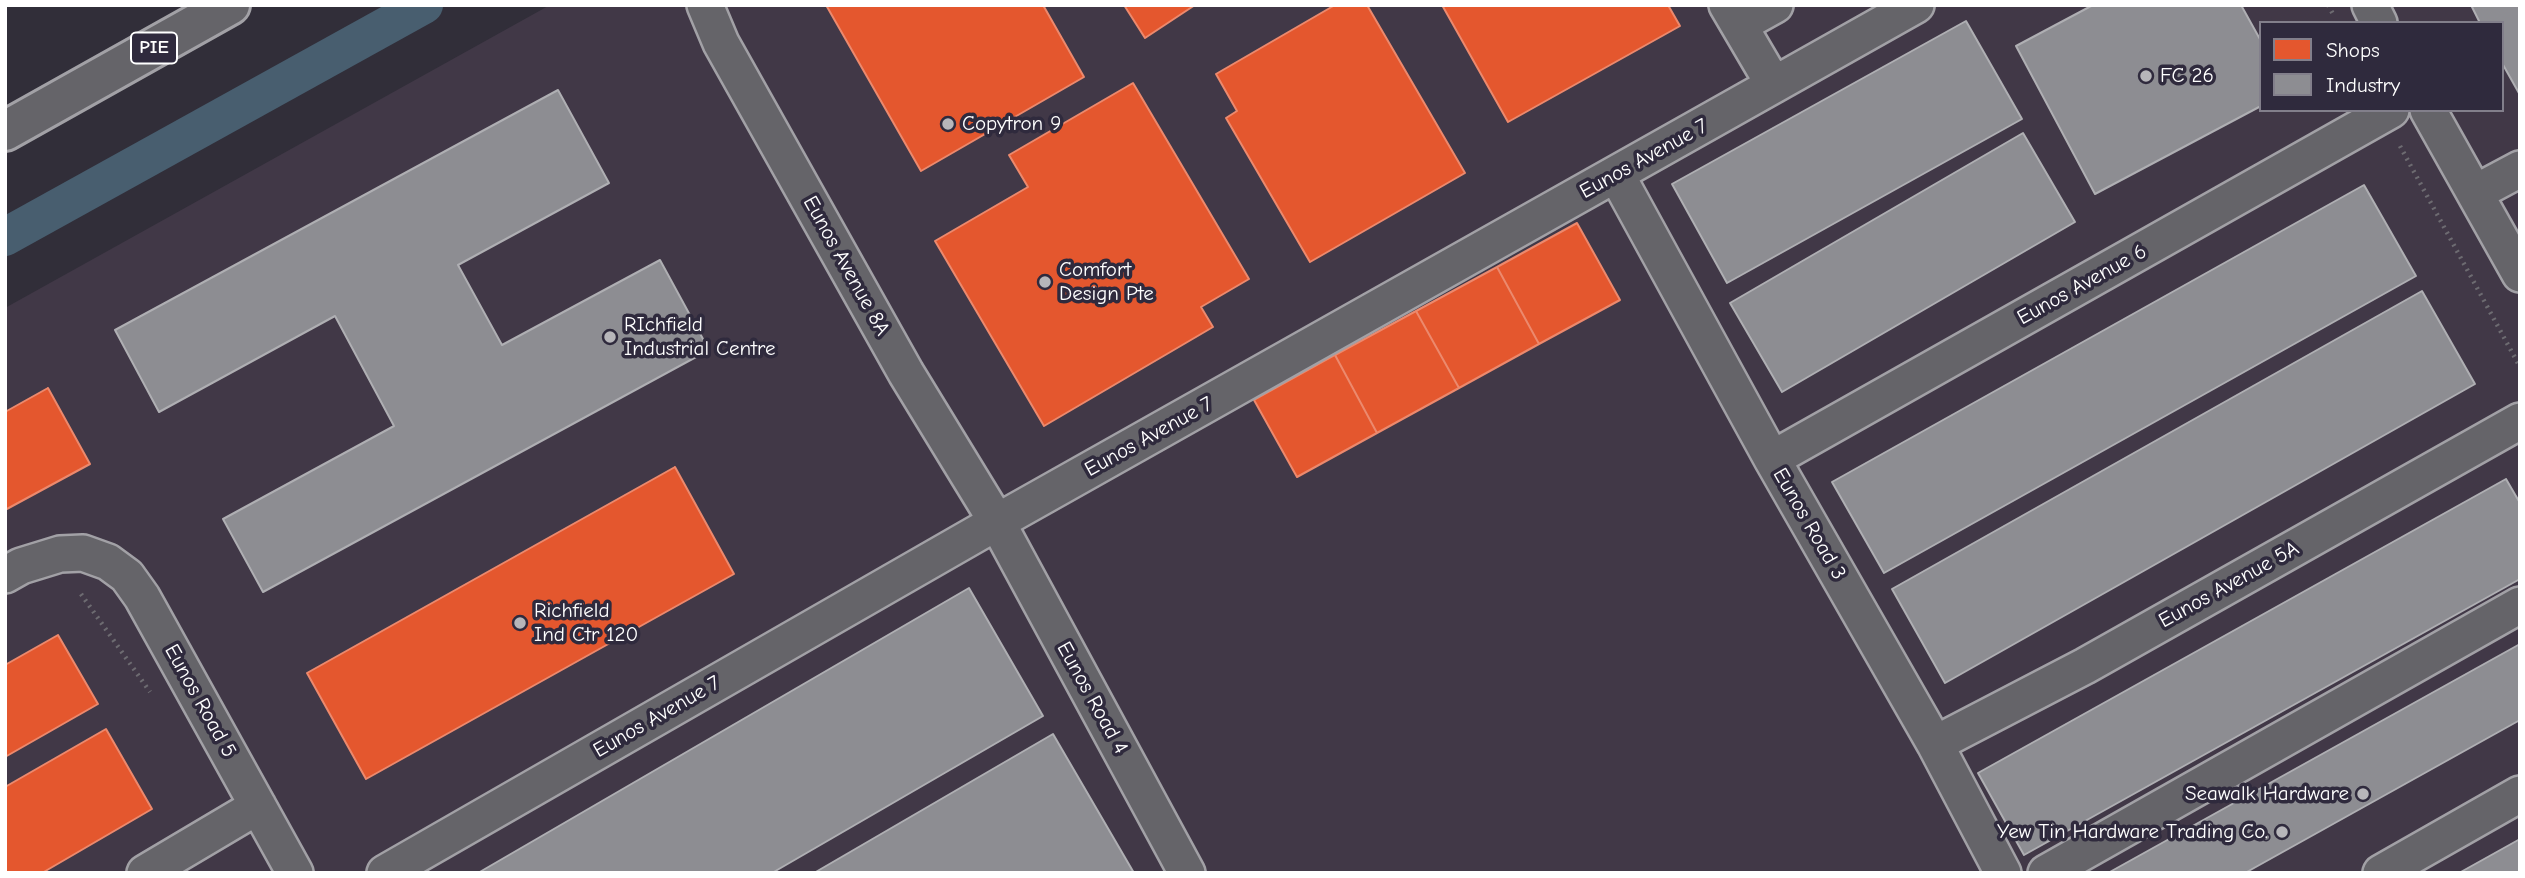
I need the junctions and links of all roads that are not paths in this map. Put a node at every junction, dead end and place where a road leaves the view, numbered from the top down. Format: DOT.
graph roads {
  1 [pos="230,5"];
  2 [pos="705,5"];
  3 [pos="1775,5"];
  4 [pos="1916,5"];
  5 [pos="2370,5"];
  6 [pos="1733,15"];
  7 [pos="2378,21"];
  8 [pos="1774,85"];
  9 [pos="2429,112"];
  10 [pos="2393,124"];
  11 [pos="5,131"];
  12 [pos="2520,169"];
  13 [pos="1616,174"];
  14 [pos="2475,193"];
  15 [pos="2520,274"];
  16 [pos="2520,421"];
  17 [pos="1772,459"];
  18 [pos="997,522"];
  19 [pos="5,575"];
  20 [pos="2520,605"];
  21 [pos="1935,744"];
  22 [pos="2520,794"];
  23 [pos="258,806"];
  24 [pos="145,873"];
  25 [pos="295,873"];
  26 [pos="385,873"];
  27 [pos="1188,873"];
  28 [pos="2003,873"];
  29 [pos="2046,873"];
  30 [pos="2381,873"];
  1 -- 11 [label="highway, PIE"];
  2 -- 18 [label="street, Eunos Avenue 8A"];
  3 -- 6 [label="street"];
  4 -- 8 [label="street, Eunos Avenue 7"];
  5 -- 7 [label="street"];
  6 -- 8 [label="street"];
  8 -- 13 [label="street, Eunos Avenue 7"];
  9 -- 14 [label="street"];
  10 -- 17 [label="street, Eunos Avenue 6"];
  12 -- 14 [label="street"];
  13 -- 17 [label="street, Eunos Road 3"];
  13 -- 18 [label="street, Eunos Avenue 7"];
  14 -- 15 [label="street"];
  16 -- 21 [label="street, Eunos Avenue 5A"];
  17 -- 21 [label="street, Eunos Road 3"];
  18 -- 26 [label="street, Eunos Avenue 7"];
  18 -- 27 [label="street, Eunos Road 4"];
  19 -- 23 [label="street, Eunos Road 5"];
  20 -- 29 [label="street"];
  21 -- 28 [label="street, Eunos Road 3"];
  22 -- 30 [label="street"];
  23 -- 24 [label="street"];
  23 -- 25 [label="street, Eunos Road 5"];
}
